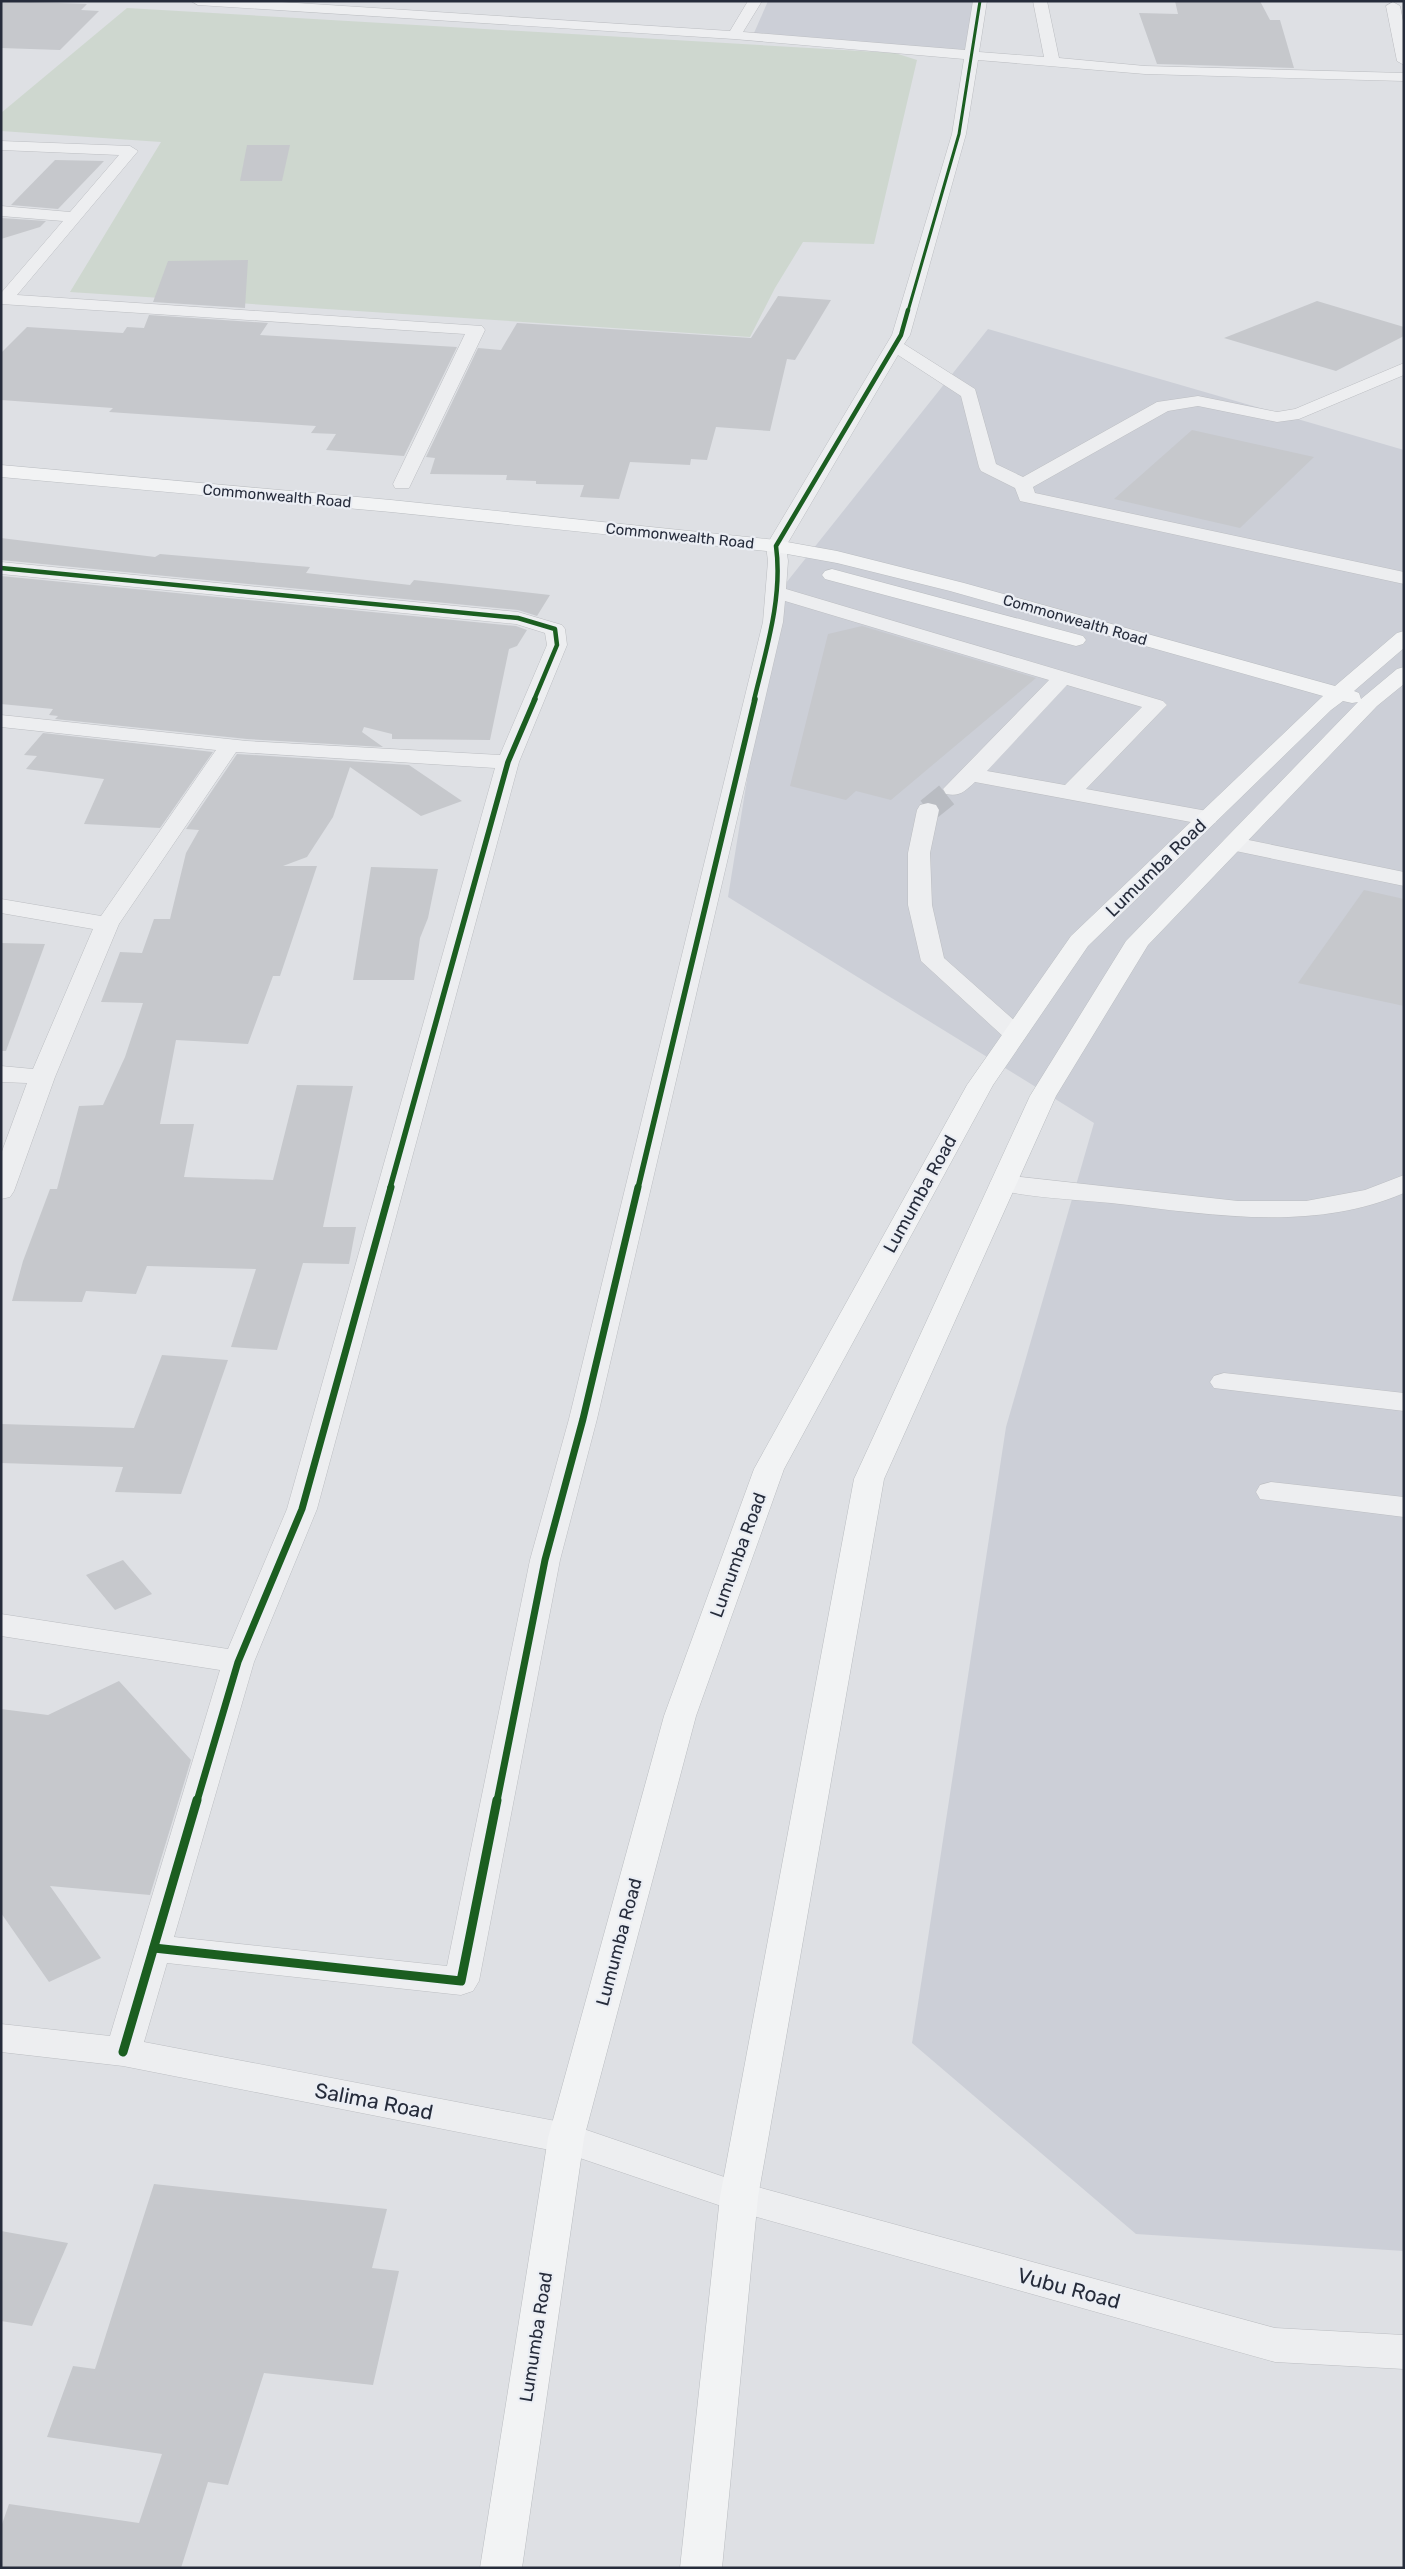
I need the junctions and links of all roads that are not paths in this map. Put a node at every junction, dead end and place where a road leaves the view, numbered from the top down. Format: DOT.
graph roads {
  1 [pos="198,1"];
  2 [pos="756,1"];
  3 [pos="980,1"];
  4 [pos="1040,1"];
  5 [pos="1393,6"];
  6 [pos="734,35"];
  7 [pos="972,55"];
  8 [pos="1052,60"];
  9 [pos="1404,61"];
  10 [pos="1404,77"];
  11 [pos="1,144"];
  12 [pos="1,212"];
  13 [pos="76,217"];
  14 [pos="4,298"];
  15 [pos="895,346"];
  16 [pos="1404,368"];
  17 [pos="1,471"];
  18 [pos="402,484"];
  19 [pos="1023,485"];
  20 [pos="1,486"];
  21 [pos="777,553"];
  22 [pos="1,568"];
  23 [pos="1404,578"];
  24 [pos="775,592"];
  25 [pos="1404,637"];
  26 [pos="1094,645"];
  27 [pos="1132,655"];
  28 [pos="1404,673"];
  29 [pos="1063,677"];
  30 [pos="1331,700"];
  31 [pos="1364,709"];
  32 [pos="1,721"];
  33 [pos="231,744"];
  34 [pos="508,762"];
  35 [pos="971,775"];
  36 [pos="954,789"];
  37 [pos="1070,793"];
  38 [pos="928,810"];
  39 [pos="1207,818"];
  40 [pos="1234,844"];
  41 [pos="1404,879"];
  42 [pos="1,906"];
  43 [pos="107,924"];
  44 [pos="1015,1034"];
  45 [pos="1,1074"];
  46 [pos="42,1077"];
  47 [pos="1003,1183"];
  48 [pos="1404,1183"];
  49 [pos="1,1191"];
  50 [pos="1224,1382"];
  51 [pos="1404,1402"];
  52 [pos="1271,1492"];
  53 [pos="1404,1507"];
  54 [pos="1,1625"];
  55 [pos="238,1662"];
  56 [pos="154,1948"];
  57 [pos="1,2038"];
  58 [pos="123,2052"];
  59 [pos="566,2138"];
  60 [pos="739,2198"];
  61 [pos="1404,2352"];
  62 [pos="501,2568"];
  63 [pos="701,2568"];
  1 -- 6 [label="street"];
  2 -- 6 [label="street"];
  3 -- 7 [label="street"];
  4 -- 8 [label="street"];
  5 -- 9 [label="street"];
  6 -- 7 [label="street"];
  7 -- 8 [label="street"];
  7 -- 15 [label="street"];
  8 -- 10 [label="street"];
  11 -- 13 [label="street"];
  12 -- 13 [label="street"];
  13 -- 14 [label="street"];
  14 -- 18 [label="street"];
  15 -- 19 [label="street"];
  15 -- 21 [label="street"];
  16 -- 19 [label="street"];
  17 -- 21 [label="main road, Commonwealth Road"];
  19 -- 23 [label="street"];
  20 -- 21 [label="main road, Commonwealth Road"];
  21 -- 24 [label="street"];
  21 -- 26 [label="main road, Commonwealth Road"];
  21 -- 30 [label="main road, Commonwealth Road"];
  22 -- 34 [label="street"];
  24 -- 29 [label="street"];
  24 -- 56 [label="street"];
  25 -- 30 [label="main road, Lumumba Road"];
  27 -- 30 [label="main road, Commonwealth Road"];
  28 -- 31 [label="main road, Lumumba Road"];
  29 -- 35 [label="street"];
  29 -- 37 [label="street"];
  30 -- 31 [label="main road, Commonwealth Road"];
  30 -- 39 [label="main road, Lumumba Road"];
  31 -- 40 [label="main road, Lumumba Road"];
  32 -- 33 [label="street"];
  33 -- 34 [label="street"];
  33 -- 43 [label="street"];
  34 -- 55 [label="street"];
  35 -- 36 [label="street"];
  35 -- 37 [label="street"];
  37 -- 39 [label="street"];
  38 -- 44 [label="street"];
  39 -- 44 [label="main road, Lumumba Road"];
  40 -- 41 [label="street"];
  40 -- 47 [label="main road, Lumumba Road"];
  42 -- 43 [label="street"];
  43 -- 46 [label="street"];
  44 -- 59 [label="main road, Lumumba Road"];
  45 -- 46 [label="street"];
  46 -- 49 [label="street"];
  47 -- 48 [label="street"];
  47 -- 60 [label="main road, Lumumba Road"];
  50 -- 51 [label="street"];
  52 -- 53 [label="street"];
  54 -- 55 [label="street"];
  55 -- 56 [label="street"];
  56 -- 58 [label="street"];
  57 -- 58 [label="street, Salima Road"];
  58 -- 59 [label="street, Salima Road"];
  59 -- 60 [label="street, Salima Road"];
  59 -- 62 [label="main road, Lumumba Road"];
  60 -- 61 [label="street, Vubu Road"];
  60 -- 63 [label="main road, Lumumba Road"];
}
